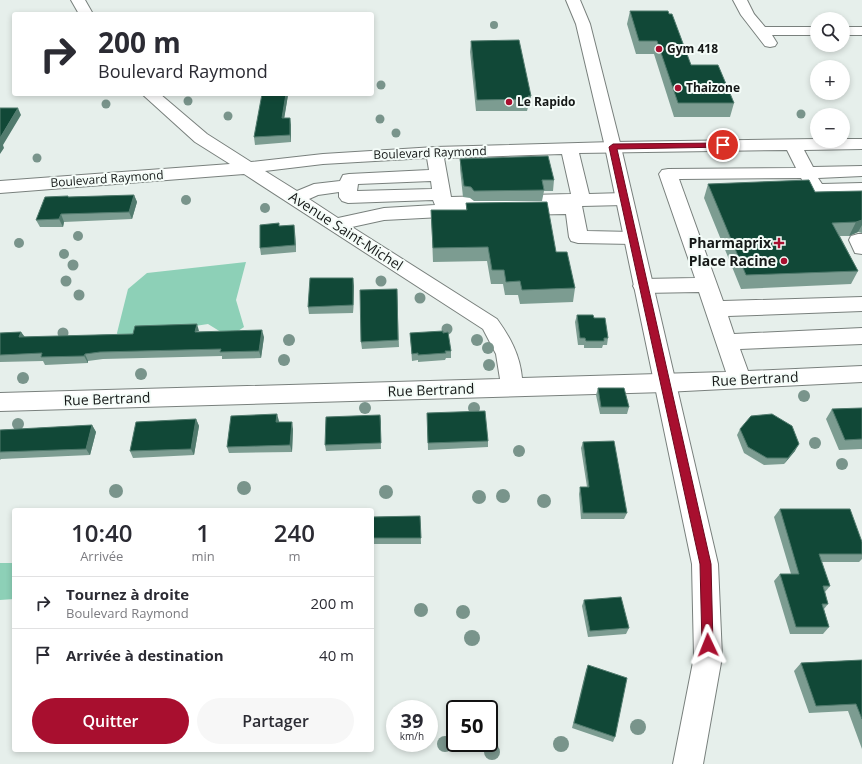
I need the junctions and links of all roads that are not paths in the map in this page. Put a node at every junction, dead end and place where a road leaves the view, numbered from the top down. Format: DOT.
graph roads {
  1 [pos="78,0"];
  2 [pos="573,0"];
  3 [pos="740,0"];
  4 [pos="85,12"];
  5 [pos="862,30"];
  6 [pos="761,31"];
  7 [pos="810,31"];
  8 [pos="850,31"];
  9 [pos="771,45"];
  10 [pos="157,96"];
  11 [pos="793,144"];
  12 [pos="862,144"];
  13 [pos="613,147"];
  14 [pos="569,148"];
  15 [pos="435,152"];
  16 [pos="249,168"];
  17 [pos="862,171"];
  18 [pos="807,173"];
  19 [pos="439,175"];
  20 [pos="349,185"];
  21 [pos="0,187"];
  22 [pos="862,189"];
  23 [pos="442,194"];
  24 [pos="296,199"];
  25 [pos="624,199"];
  26 [pos="582,200"];
  27 [pos="336,224"];
  28 [pos="633,238"];
  29 [pos="862,240"];
  30 [pos="862,248"];
  31 [pos="707,285"];
  32 [pos="643,286"];
  33 [pos="857,304"];
  34 [pos="715,310"];
  35 [pos="862,326"];
  36 [pos="862,336"];
  37 [pos="726,342"];
  38 [pos="862,374"];
  39 [pos="740,380"];
  40 [pos="665,383"];
  41 [pos="511,387"];
  42 [pos="0,402"];
  43 [pos="688,764"];
  1 -- 4 [label="street"];
  2 -- 13 [label="street"];
  3 -- 6 [label="street"];
  5 -- 8 [label="street"];
  6 -- 7 [label="street"];
  6 -- 9 [label="street"];
  10 -- 16 [label="street, Avenue Saint-Michel"];
  11 -- 12 [label="street, Boulevard Raymond"];
  11 -- 13 [label="street, Boulevard Raymond"];
  11 -- 18 [label="street"];
  13 -- 14 [label="street, Boulevard Raymond"];
  13 -- 25 [label="street"];
  14 -- 15 [label="street, Boulevard Raymond"];
  14 -- 26 [label="street"];
  15 -- 16 [label="street, Boulevard Raymond"];
  15 -- 19 [label="street"];
  16 -- 21 [label="street, Boulevard Raymond"];
  16 -- 24 [label="street, Avenue Saint-Michel"];
  17 -- 18 [label="street"];
  18 -- 22 [label="street"];
  18 -- 31 [label="street"];
  19 -- 20 [label="street"];
  19 -- 23 [label="street"];
  20 -- 23 [label="street"];
  20 -- 24 [label="street"];
  23 -- 26 [label="street"];
  24 -- 27 [label="street, Avenue Saint-Michel"];
  25 -- 26 [label="street"];
  25 -- 28 [label="street"];
  27 -- 28 [label="street"];
  27 -- 41 [label="street, Avenue Saint-Michel"];
  28 -- 32 [label="street"];
  29 -- 30 [label="street"];
  31 -- 32 [label="street"];
  31 -- 34 [label="street"];
  32 -- 40 [label="street"];
  33 -- 34 [label="street"];
  33 -- 35 [label="street"];
  34 -- 37 [label="street"];
  36 -- 37 [label="street"];
  37 -- 39 [label="street"];
  38 -- 39 [label="street, Rue Bertrand"];
  39 -- 40 [label="street, Rue Bertrand"];
  40 -- 41 [label="street, Rue Bertrand"];
  40 -- 43 [label="street"];
  41 -- 42 [label="street, Rue Bertrand"];
}
